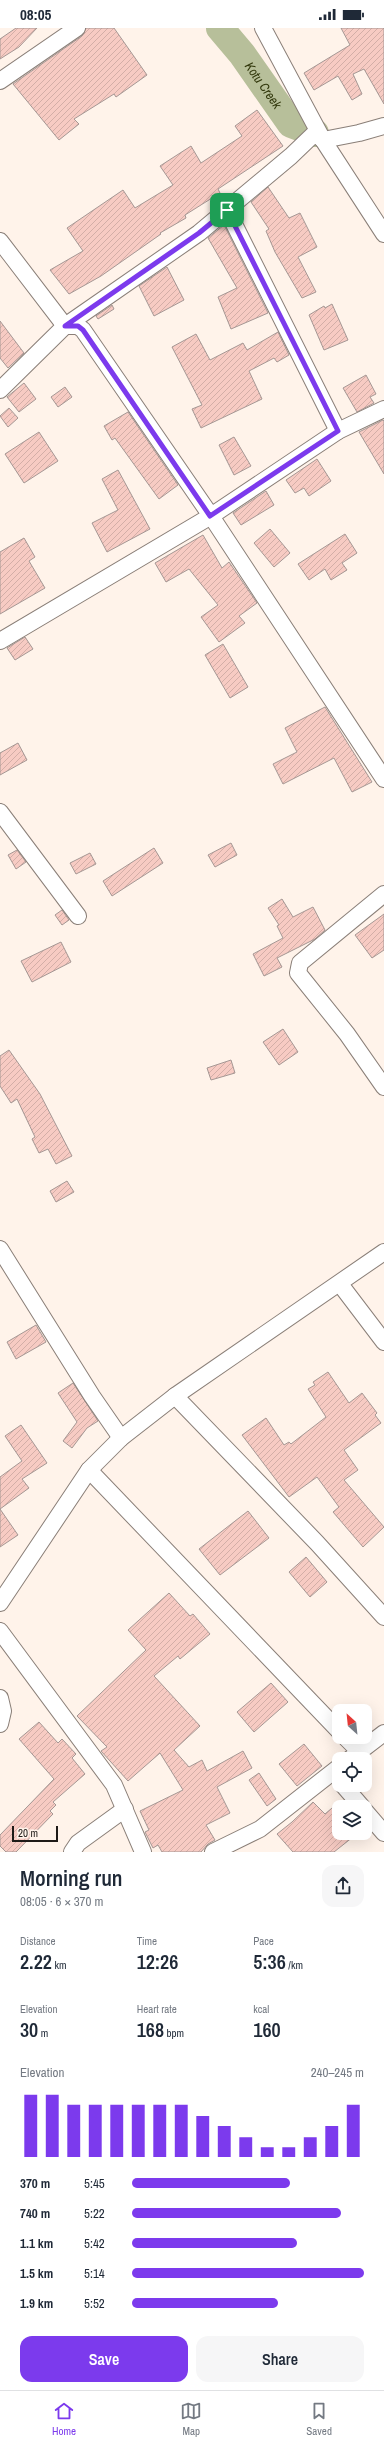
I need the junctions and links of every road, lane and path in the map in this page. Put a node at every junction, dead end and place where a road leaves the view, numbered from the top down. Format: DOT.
graph roads {
  1 [pos="77,28"];
  2 [pos="263,28"];
  3 [pos="0,81"];
  4 [pos="384,126"];
  5 [pos="323,140"];
  6 [pos="227,210"];
  7 [pos="384,234"];
  8 [pos="0,241"];
  9 [pos="65,326"];
  10 [pos="0,390"];
  11 [pos="384,408"];
  12 [pos="338,431"];
  13 [pos="210,516"];
  14 [pos="0,641"];
  15 [pos="384,779"];
  16 [pos="0,812"];
  17 [pos="384,894"];
  18 [pos="78,916"];
  19 [pos="384,1086"];
  20 [pos="0,1249"];
  21 [pos="384,1252"];
  22 [pos="340,1284"];
  23 [pos="384,1342"];
  24 [pos="175,1396"];
  25 [pos="121,1438"];
  26 [pos="89,1470"];
  27 [pos="0,1603"];
  28 [pos="384,1617"];
  29 [pos="0,1631"];
  30 [pos="0,1698"];
  31 [pos="0,1724"];
  32 [pos="332,1724"];
  33 [pos="384,1733"];
  34 [pos="360,1752"];
  35 [pos="332,1777"];
  36 [pos="349,1792"];
  37 [pos="356,1800"];
  38 [pos="125,1809"];
  39 [pos="372,1819"];
  40 [pos="384,1833"];
  41 [pos="72,1852"];
  42 [pos="143,1852"];
  43 [pos="213,1852"];
  1 -- 3 [label="street"];
  2 -- 5 [label="street"];
  4 -- 5 [label="street"];
  5 -- 6 [label="street"];
  5 -- 7 [label="street"];
  6 -- 9 [label="street"];
  6 -- 12 [label="street"];
  8 -- 9 [label="street"];
  9 -- 10 [label="street"];
  9 -- 13 [label="street"];
  11 -- 12 [label="street"];
  12 -- 13 [label="street"];
  13 -- 14 [label="street"];
  13 -- 15 [label="street"];
  16 -- 18 [label="street"];
  17 -- 19 [label="street"];
  20 -- 25 [label="street"];
  21 -- 22 [label="street"];
  22 -- 23 [label="street"];
  22 -- 24 [label="street"];
  24 -- 25 [label="street"];
  24 -- 28 [label="street"];
  25 -- 26 [label="street"];
  26 -- 27 [label="street"];
  26 -- 32 [label="street"];
  29 -- 38 [label="street"];
  30 -- 31 [label="street"];
  33 -- 34 [label="street"];
  35 -- 43 [label="street"];
  36 -- 37 [label="street"];
  38 -- 41 [label="street"];
  38 -- 42 [label="street"];
  39 -- 40 [label="street"];
}
